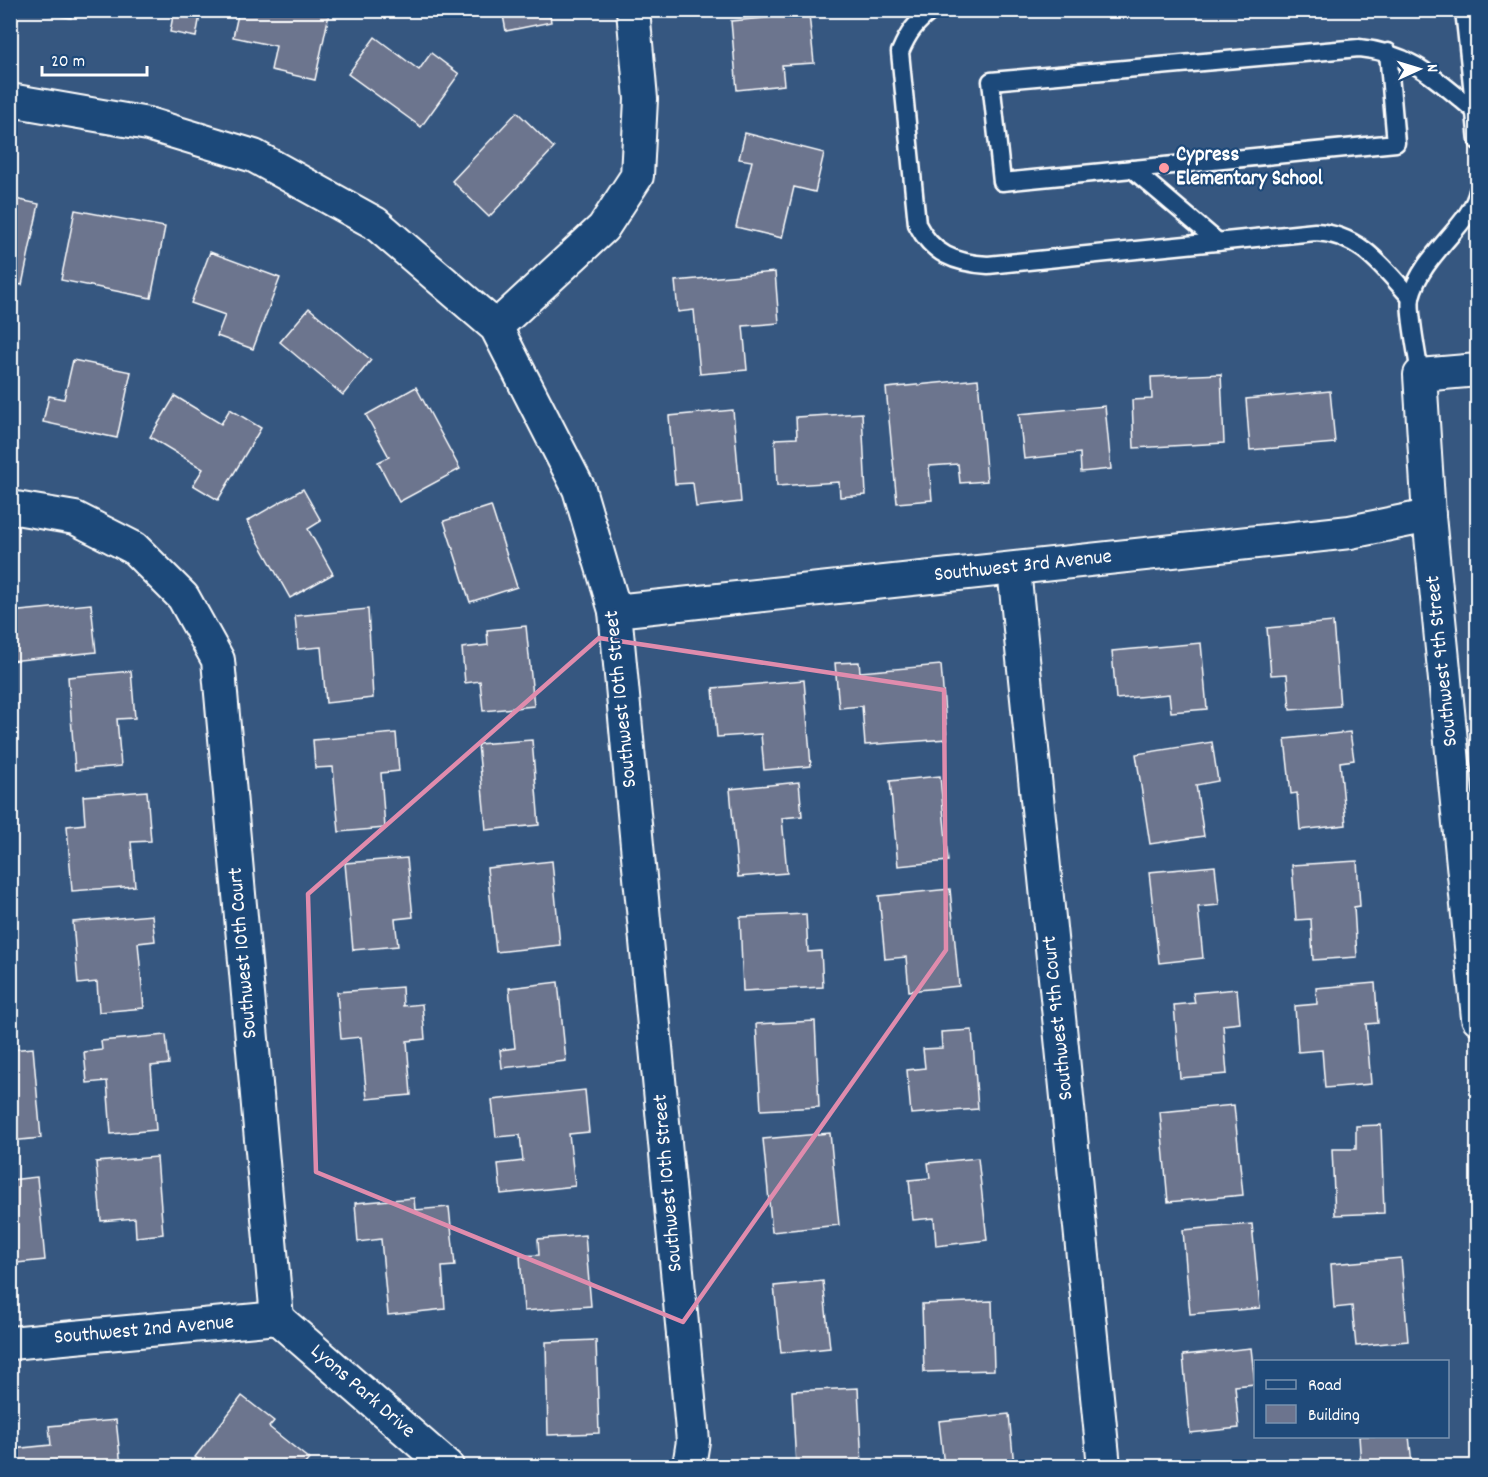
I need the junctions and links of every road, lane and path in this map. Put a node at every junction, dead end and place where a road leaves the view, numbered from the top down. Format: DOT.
graph roads {
  1 [pos="633,10"];
  2 [pos="933,10"];
  3 [pos="1464,10"];
  4 [pos="1388,52"];
  5 [pos="10,100"];
  6 [pos="1474,111"];
  7 [pos="1478,141"];
  8 [pos="1132,169"];
  9 [pos="1478,191"];
  10 [pos="1218,242"];
  11 [pos="1411,298"];
  12 [pos="495,327"];
  13 [pos="1478,370"];
  14 [pos="1420,375"];
  15 [pos="10,507"];
  16 [pos="1429,516"];
  17 [pos="1014,568"];
  18 [pos="615,611"];
  19 [pos="1478,1018"];
  20 [pos="277,1318"];
  21 [pos="10,1343"];
  22 [pos="447,1467"];
  23 [pos="689,1467"];
  24 [pos="1104,1467"];
  1 -- 12 [label="street"];
  2 -- 10 [label="lane"];
  3 -- 6 [label="lane"];
  4 -- 6 [label="lane"];
  4 -- 8 [label="lane"];
  4 -- 8 [label="lane"];
  5 -- 12 [label="street"];
  6 -- 7 [label="lane"];
  8 -- 10 [label="lane"];
  9 -- 11 [label="lane"];
  10 -- 11 [label="lane"];
  11 -- 14 [label="lane"];
  12 -- 18 [label="street, Southwest 10th Street"];
  13 -- 14 [label="street"];
  14 -- 16 [label="street, Southwest 9th Street"];
  15 -- 20 [label="street, Southwest 10th Court"];
  16 -- 17 [label="street, Southwest 3rd Avenue"];
  16 -- 19 [label="street, Southwest 9th Street"];
  17 -- 18 [label="street, Southwest 3rd Avenue"];
  17 -- 24 [label="street, Southwest 9th Court"];
  18 -- 23 [label="street, Southwest 10th Street"];
  20 -- 21 [label="street, Southwest 2nd Avenue"];
  20 -- 22 [label="street, Lyons Park Drive"];
}
